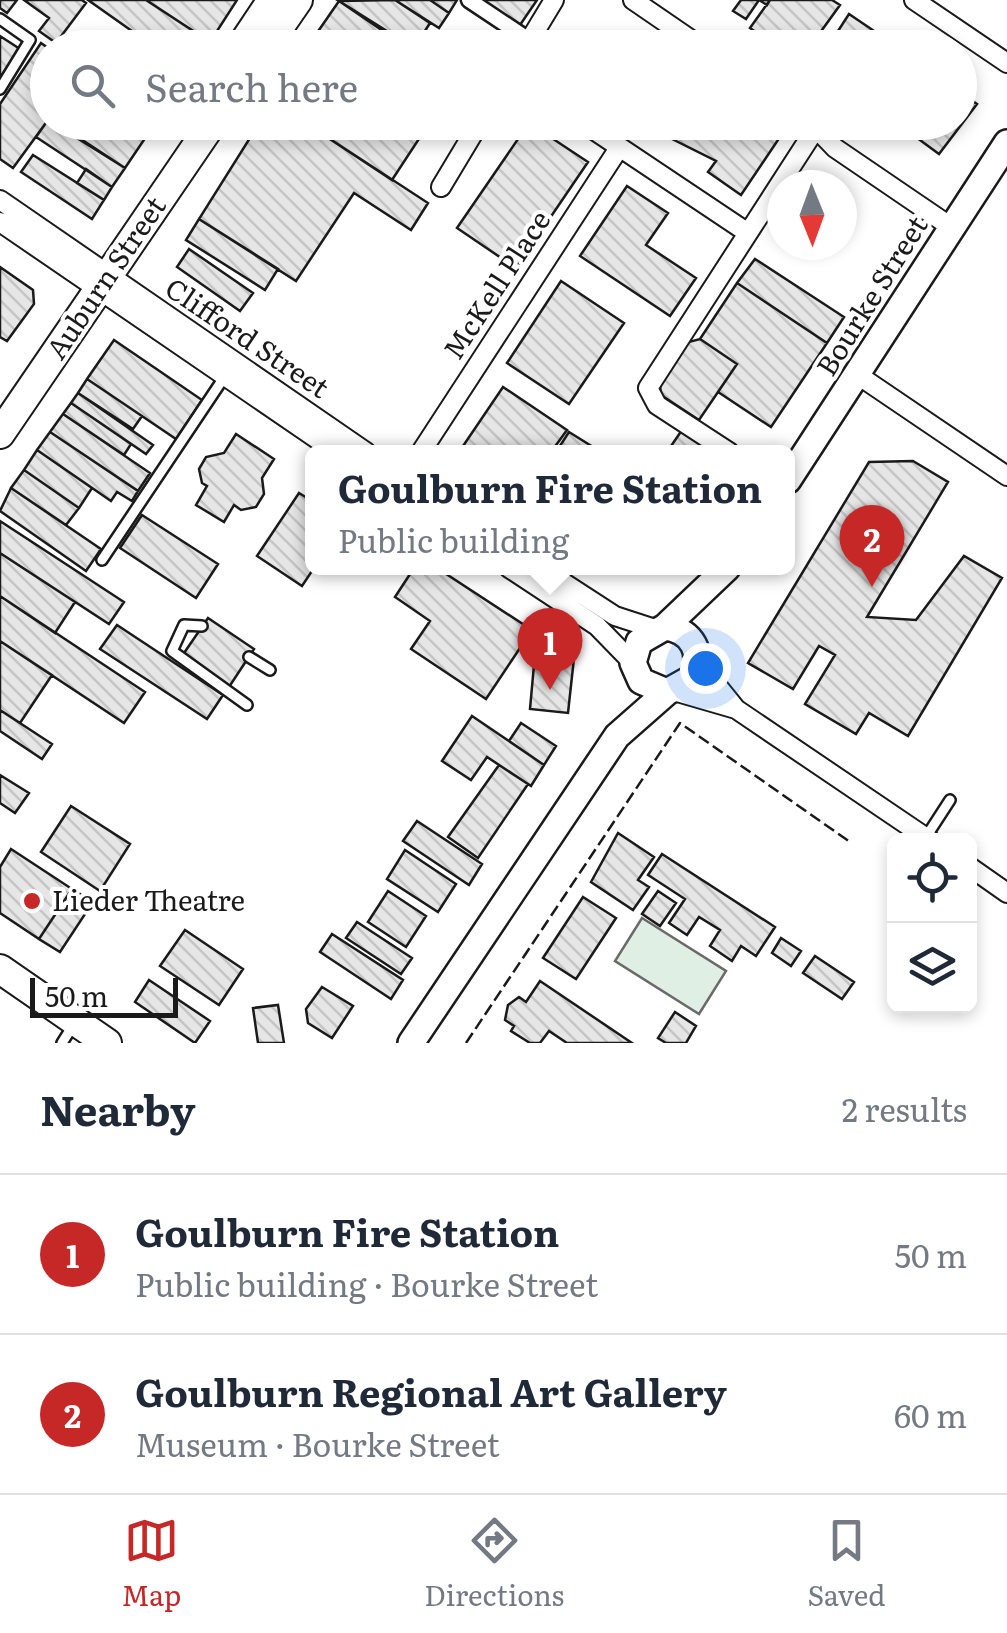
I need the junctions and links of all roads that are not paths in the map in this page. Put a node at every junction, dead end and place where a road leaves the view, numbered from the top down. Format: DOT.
graph roads {
  1 [pos="272,0"];
  2 [pos="298,0"];
  3 [pos="469,0"];
  4 [pos="554,0"];
  5 [pos="633,0"];
  6 [pos="914,0"];
  7 [pos="0,19"];
  8 [pos="252,30"];
  9 [pos="277,30"];
  10 [pos="509,30"];
  11 [pos="536,30"];
  12 [pos="677,30"];
  13 [pos="958,30"];
  14 [pos="977,43"];
  15 [pos="1007,63"];
  16 [pos="0,89"];
  17 [pos="179,140"];
  18 [pos="200,140"];
  19 [pos="469,140"];
  20 [pos="608,140"];
  21 [pos="804,140"];
  22 [pos="827,140"];
  23 [pos="1007,143"];
  24 [pos="619,148"];
  25 [pos="441,187"];
  26 [pos="0,200"];
  27 [pos="0,222"];
  28 [pos="952,227"];
  29 [pos="748,232"];
  30 [pos="96,278"];
  31 [pos="230,368"];
  32 [pos="858,376"];
  33 [pos="0,408"];
  34 [pos="0,434"];
  35 [pos="327,445"];
  36 [pos="355,445"];
  37 [pos="426,445"];
  38 [pos="718,445"];
  39 [pos="795,470"];
  40 [pos="1007,476"];
  41 [pos="102,560"];
  42 [pos="519,575"];
  43 [pos="552,575"];
  44 [pos="721,575"];
  45 [pos="723,575"];
  46 [pos="202,626"];
  47 [pos="660,628"];
  48 [pos="696,654"];
  49 [pos="249,656"];
  50 [pos="634,668"];
  51 [pos="270,670"];
  52 [pos="670,692"];
  53 [pos="247,705"];
  54 [pos="736,709"];
  55 [pos="617,736"];
  56 [pos="950,800"];
  57 [pos="920,833"];
  58 [pos="932,833"];
  59 [pos="977,872"];
  60 [pos="1007,893"];
  61 [pos="0,969"];
  62 [pos="69,1032"];
  63 [pos="107,1043"];
  64 [pos="411,1043"];
  1 -- 8 [label="main road"];
  2 -- 9 [label="main road"];
  3 -- 10 [label="street"];
  4 -- 11 [label="street"];
  5 -- 12 [label="street"];
  6 -- 13 [label="street"];
  7 -- 16 [label="lane"];
  14 -- 15 [label="street"];
  17 -- 30 [label="main road, Auburn Street"];
  18 -- 30 [label="main road, Auburn Street"];
  19 -- 25 [label="street"];
  20 -- 24 [label="street"];
  21 -- 29 [label="street"];
  22 -- 28 [label="street"];
  23 -- 28 [label="main road, Bourke Street"];
  24 -- 29 [label="street"];
  24 -- 37 [label="street, McKell Place"];
  26 -- 30 [label="street, Clifford Street"];
  27 -- 30 [label="street, Clifford Street"];
  28 -- 32 [label="main road, Bourke Street"];
  29 -- 38 [label="street"];
  30 -- 31 [label="street, Clifford Street"];
  30 -- 33 [label="main road, Auburn Street"];
  30 -- 34 [label="main road, Auburn Street"];
  31 -- 35 [label="street, Clifford Street"];
  31 -- 36 [label="street, Clifford Street"];
  31 -- 41 [label="lane"];
  32 -- 39 [label="main road, Bourke Street"];
  32 -- 40 [label="street"];
  42 -- 50 [label="street"];
  43 -- 47 [label="street"];
  44 -- 47 [label="main road"];
  45 -- 48 [label="main road"];
  46 -- 53 [label="lane"];
  47 -- 48 [label="main road"];
  47 -- 50 [label="main road"];
  48 -- 52 [label="main road"];
  48 -- 54 [label="street"];
  49 -- 51 [label="lane"];
  50 -- 52 [label="main road"];
  50 -- 55 [label="main road"];
  52 -- 54 [label="street"];
  52 -- 55 [label="main road"];
  54 -- 57 [label="street"];
  55 -- 64 [label="main road"];
  56 -- 58 [label="lane"];
  59 -- 60 [label="street"];
  61 -- 62 [label="main road"];
  62 -- 63 [label="main road"];
}
